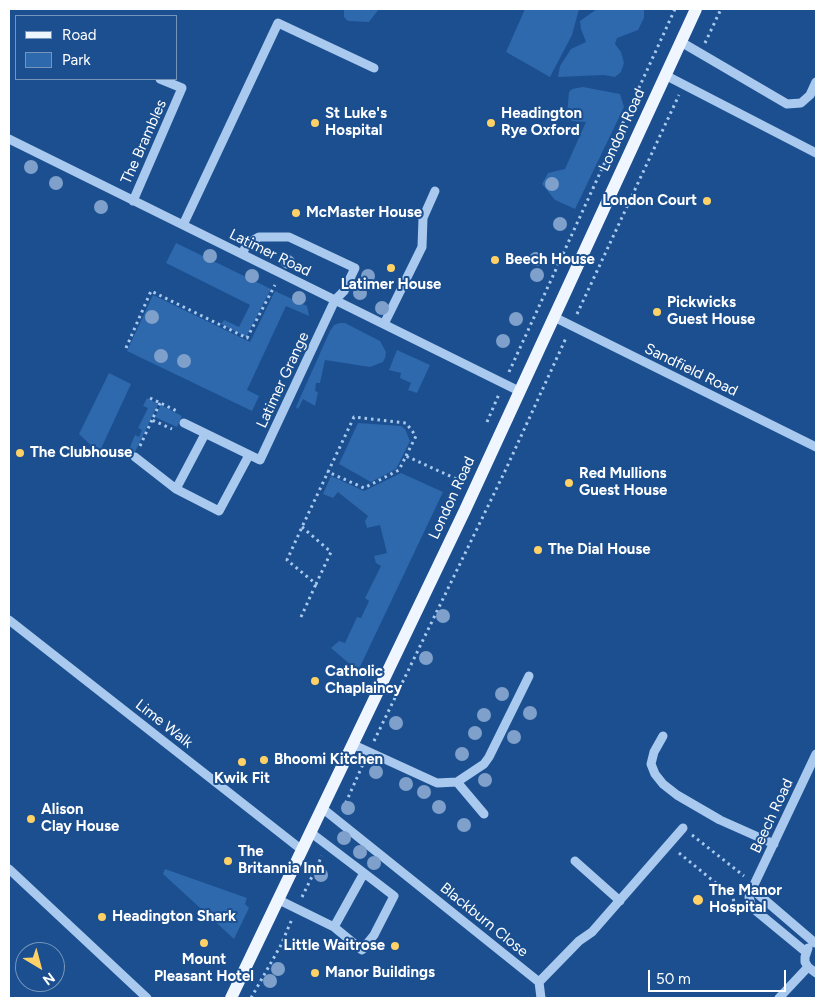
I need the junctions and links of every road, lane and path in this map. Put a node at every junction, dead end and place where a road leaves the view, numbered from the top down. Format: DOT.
graph roads {
  1 [pos="675,9"];
  2 [pos="696,9"];
  3 [pos="721,9"];
  4 [pos="681,42"];
  5 [pos="700,52"];
  6 [pos="374,68"];
  7 [pos="665,75"];
  8 [pos="162,80"];
  9 [pos="816,82"];
  10 [pos="684,86"];
  11 [pos="9,139"];
  12 [pos="816,153"];
  13 [pos="435,191"];
  14 [pos="133,201"];
  15 [pos="183,225"];
  16 [pos="242,254"];
  17 [pos="281,274"];
  18 [pos="335,300"];
  19 [pos="554,317"];
  20 [pos="384,324"];
  21 [pos="571,327"];
  22 [pos="126,348"];
  23 [pos="504,383"];
  24 [pos="519,391"];
  25 [pos="160,402"];
  26 [pos="152,420"];
  27 [pos="184,423"];
  28 [pos="486,424"];
  29 [pos="172,428"];
  30 [pos="205,434"];
  31 [pos="816,446"];
  32 [pos="249,455"];
  33 [pos="406,456"];
  34 [pos="135,457"];
  35 [pos="328,472"];
  36 [pos="475,488"];
  37 [pos="176,489"];
  38 [pos="302,527"];
  39 [pos="461,560"];
  40 [pos="316,584"];
  41 [pos="301,617"];
  42 [pos="9,620"];
  43 [pos="529,676"];
  44 [pos="663,736"];
  45 [pos="354,745"];
  46 [pos="816,754"];
  47 [pos="457,782"];
  48 [pos="322,808"];
  49 [pos="484,814"];
  50 [pos="683,828"];
  51 [pos="310,832"];
  52 [pos="774,844"];
  53 [pos="302,850"];
  54 [pos="575,861"];
  55 [pos="9,869"];
  56 [pos="364,873"];
  57 [pos="755,883"];
  58 [pos="278,900"];
  59 [pos="620,901"];
  60 [pos="334,927"];
  61 [pos="815,942"];
  62 [pos="806,952"];
  63 [pos="273,958"];
  64 [pos="808,967"];
  65 [pos="816,973"];
  66 [pos="539,982"];
  67 [pos="147,998"];
  68 [pos="231,998"];
  69 [pos="251,998"];
  70 [pos="541,998"];
  71 [pos="779,998"];
  1 -- 23 [label="path"];
  2 -- 4 [label="main road, London Road"];
  3 -- 5 [label="path"];
  4 -- 5 [label="street"];
  4 -- 7 [label="main road, London Road"];
  5 -- 9 [label="street"];
  6 -- 15 [label="street"];
  7 -- 10 [label="street"];
  7 -- 19 [label="main road, London Road"];
  8 -- 14 [label="street, The Brambles"];
  10 -- 12 [label="street"];
  10 -- 21 [label="path"];
  11 -- 14 [label="street, Latimer Road"];
  13 -- 20 [label="street"];
  14 -- 15 [label="street, Latimer Road"];
  15 -- 16 [label="street, Latimer Road"];
  16 -- 17 [label="street, Latimer Road"];
  16 -- 18 [label="street"];
  17 -- 18 [label="street, Latimer Road"];
  17 -- 22 [label="path"];
  18 -- 20 [label="street, Latimer Road"];
  18 -- 32 [label="street, Latimer Grange"];
  19 -- 21 [label="street, Sandfield Road"];
  19 -- 24 [label="main road, London Road"];
  20 -- 23 [label="street, Latimer Road"];
  21 -- 31 [label="street, Sandfield Road"];
  21 -- 39 [label="path"];
  23 -- 24 [label="street, Latimer Road"];
  23 -- 28 [label="path"];
  24 -- 36 [label="main road, London Road"];
  25 -- 26 [label="path"];
  26 -- 29 [label="path"];
  26 -- 34 [label="path"];
  27 -- 30 [label="street"];
  30 -- 32 [label="street"];
  30 -- 37 [label="street"];
  32 -- 37 [label="street"];
  33 -- 35 [label="path"];
  33 -- 35 [label="path"];
  33 -- 36 [label="path"];
  34 -- 37 [label="street"];
  35 -- 38 [label="path"];
  36 -- 45 [label="main road, London Road"];
  38 -- 40 [label="path"];
  38 -- 40 [label="path"];
  40 -- 41 [label="path"];
  42 -- 53 [label="street, Lime Walk"];
  43 -- 47 [label="street"];
  44 -- 52 [label="street"];
  45 -- 47 [label="street"];
  45 -- 48 [label="main road, London Road"];
  46 -- 52 [label="street, Beech Road"];
  47 -- 49 [label="street"];
  48 -- 51 [label="main road, London Road"];
  48 -- 66 [label="street, Blackburn Close"];
  50 -- 57 [label="path"];
  50 -- 59 [label="street"];
  51 -- 53 [label="main road, London Road"];
  51 -- 56 [label="street"];
  52 -- 57 [label="street, Beech Road"];
  53 -- 58 [label="main road, London Road"];
  54 -- 59 [label="street"];
  55 -- 67 [label="street"];
  56 -- 60 [label="street"];
  56 -- 60 [label="street"];
  57 -- 61 [label="street"];
  57 -- 62 [label="street"];
  58 -- 60 [label="street"];
  58 -- 68 [label="main road, London Road"];
  59 -- 66 [label="street"];
  61 -- 62 [label="street"];
  62 -- 64 [label="street"];
  63 -- 69 [label="path"];
  64 -- 65 [label="street"];
  64 -- 71 [label="street"];
  66 -- 70 [label="street"];
}
